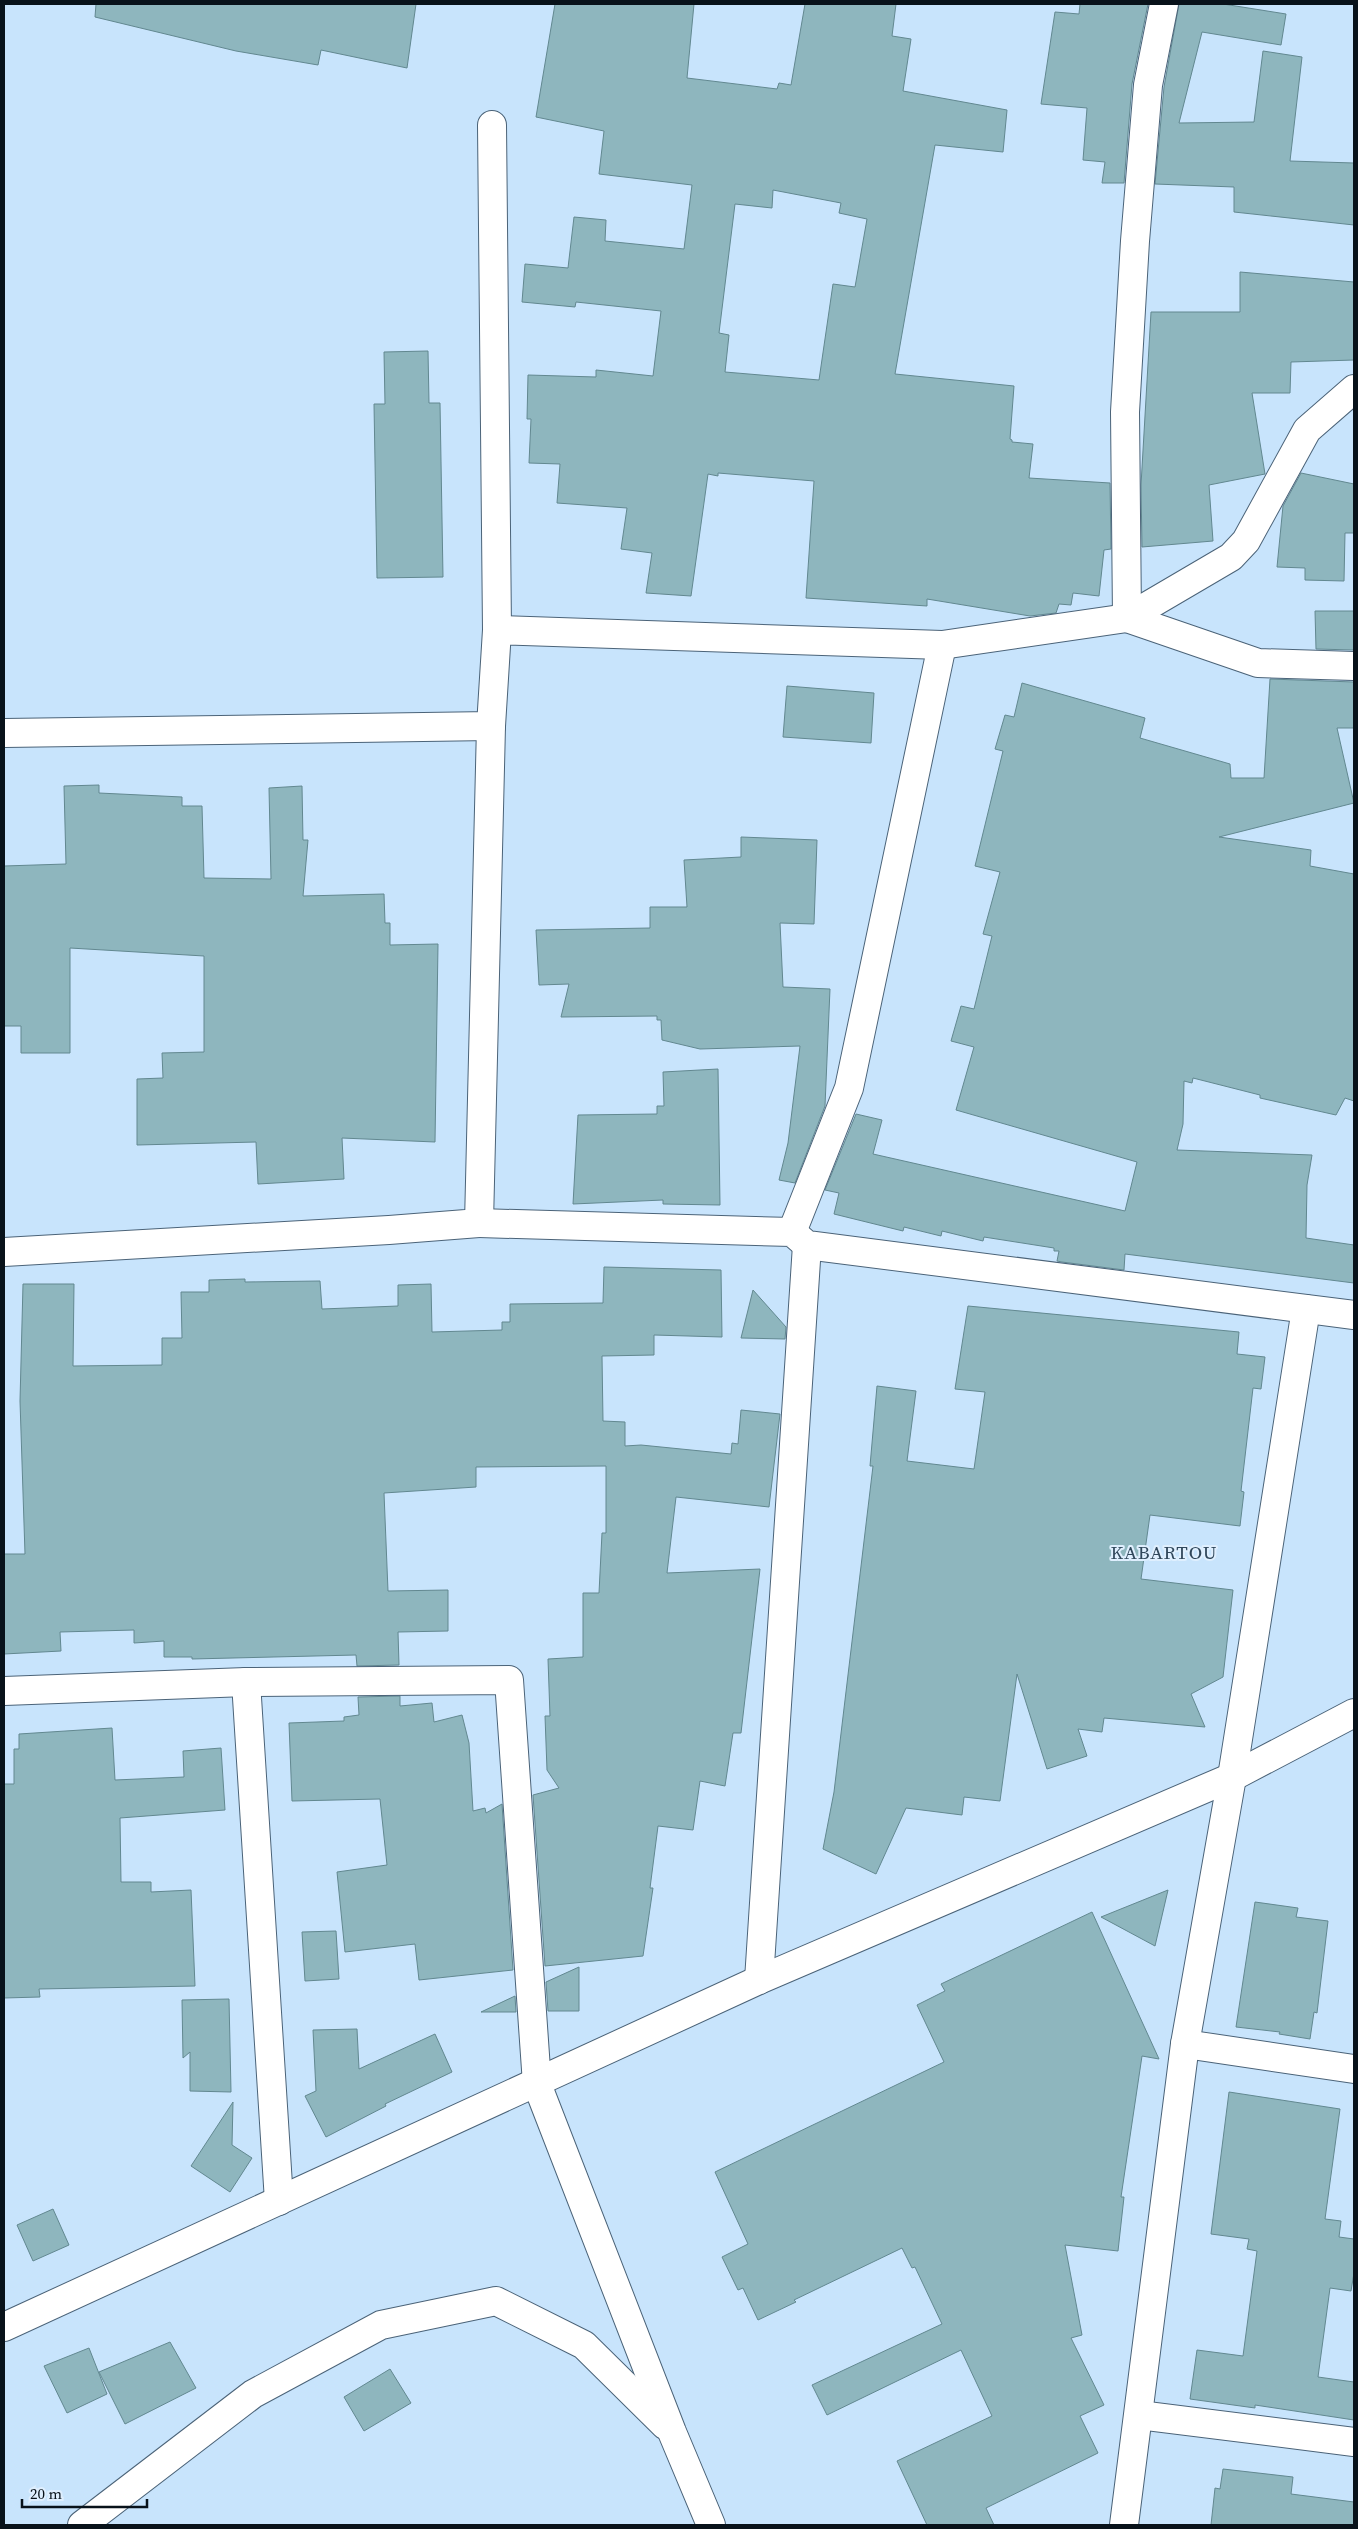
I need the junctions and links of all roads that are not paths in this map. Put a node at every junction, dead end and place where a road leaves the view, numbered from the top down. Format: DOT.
graph roads {
  1 [pos="1164,4"];
  2 [pos="492,125"];
  3 [pos="1354,389"];
  4 [pos="1127,618"];
  5 [pos="497,630"];
  6 [pos="942,645"];
  7 [pos="1354,666"];
  8 [pos="491,726"];
  9 [pos="4,733"];
  10 [pos="479,1223"];
  11 [pos="799,1239"];
  12 [pos="4,1252"];
  13 [pos="1306,1309"];
  14 [pos="1354,1315"];
  15 [pos="246,1682"];
  16 [pos="4,1691"];
  17 [pos="1354,1713"];
  18 [pos="1232,1777"];
  19 [pos="759,1980"];
  20 [pos="1185,2044"];
  21 [pos="1354,2069"];
  22 [pos="537,2084"];
  23 [pos="279,2201"];
  24 [pos="4,2327"];
  25 [pos="1139,2415"];
  26 [pos="672,2432"];
  27 [pos="1354,2442"];
  28 [pos="82,2525"];
  29 [pos="711,2525"];
  30 [pos="1124,2525"];
  1 -- 4 [label="street"];
  2 -- 5 [label="street"];
  3 -- 4 [label="street"];
  4 -- 6 [label="street"];
  4 -- 7 [label="street"];
  5 -- 6 [label="street"];
  5 -- 8 [label="street"];
  6 -- 11 [label="street"];
  8 -- 9 [label="street"];
  8 -- 10 [label="street"];
  10 -- 11 [label="street"];
  10 -- 12 [label="street"];
  11 -- 13 [label="street"];
  11 -- 19 [label="street"];
  13 -- 14 [label="street"];
  13 -- 18 [label="street"];
  15 -- 16 [label="street"];
  15 -- 22 [label="street"];
  15 -- 23 [label="street"];
  17 -- 18 [label="street"];
  18 -- 19 [label="street"];
  18 -- 20 [label="street"];
  19 -- 22 [label="street"];
  20 -- 21 [label="street"];
  20 -- 25 [label="street"];
  22 -- 23 [label="street"];
  22 -- 26 [label="street"];
  23 -- 24 [label="street"];
  25 -- 27 [label="street"];
  25 -- 30 [label="street"];
  26 -- 28 [label="street"];
  26 -- 29 [label="street"];
}
